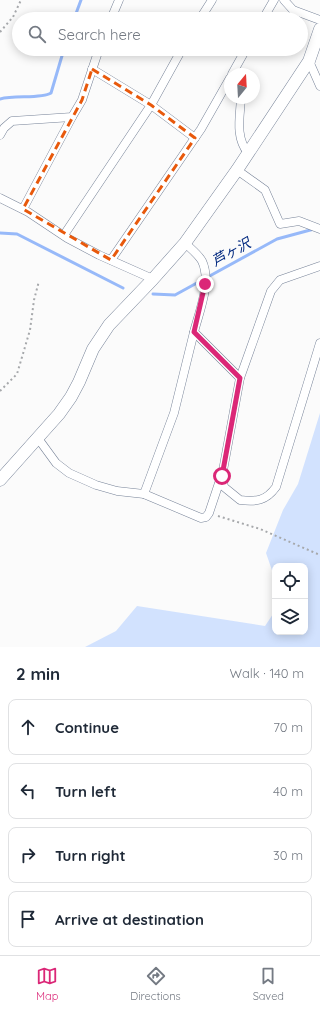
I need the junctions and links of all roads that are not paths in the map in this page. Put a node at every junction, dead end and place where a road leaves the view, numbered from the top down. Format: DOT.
graph roads {
  1 [pos="119,0"];
  2 [pos="212,0"];
  3 [pos="274,0"];
  4 [pos="284,0"];
  5 [pos="114,12"];
  6 [pos="204,12"];
  7 [pos="267,12"];
  8 [pos="299,12"];
  9 [pos="308,15"];
  10 [pos="320,20"];
  11 [pos="320,29"];
  12 [pos="97,56"];
  13 [pos="178,56"];
  14 [pos="242,56"];
  15 [pos="309,61"];
  16 [pos="235,68"];
  17 [pos="92,69"];
  18 [pos="320,86"];
  19 [pos="224,88"];
  20 [pos="241,104"];
  21 [pos="150,106"];
  22 [pos="72,117"];
  23 [pos="0,135"];
  24 [pos="195,138"];
  25 [pos="248,152"];
  26 [pos="237,170"];
  27 [pos="0,198"];
  28 [pos="22,209"];
  29 [pos="320,229"];
  30 [pos="64,235"];
  31 [pos="185,243"];
  32 [pos="111,260"];
  33 [pos="320,266"];
  34 [pos="153,279"];
  35 [pos="194,332"];
  36 [pos="320,343"];
  37 [pos="240,378"];
  38 [pos="37,437"];
  39 [pos="222,476"];
  40 [pos="0,480"];
  41 [pos="144,494"];
  1 -- 5 [label="street"];
  2 -- 6 [label="street"];
  3 -- 7 [label="street"];
  4 -- 8 [label="street"];
  9 -- 10 [label="street"];
  11 -- 15 [label="street"];
  12 -- 17 [label="street"];
  13 -- 21 [label="street"];
  14 -- 16 [label="street"];
  15 -- 18 [label="street"];
  15 -- 25 [label="street"];
  17 -- 21 [label="street"];
  17 -- 22 [label="street"];
  19 -- 24 [label="street"];
  20 -- 25 [label="street"];
  21 -- 24 [label="street"];
  21 -- 30 [label="street"];
  22 -- 23 [label="street"];
  22 -- 28 [label="street"];
  24 -- 32 [label="street"];
  25 -- 26 [label="street"];
  26 -- 29 [label="street"];
  26 -- 31 [label="street"];
  27 -- 28 [label="street"];
  28 -- 30 [label="street"];
  30 -- 32 [label="street"];
  31 -- 34 [label="street"];
  31 -- 35 [label="street"];
  32 -- 34 [label="street"];
  33 -- 37 [label="street"];
  34 -- 38 [label="street"];
  35 -- 37 [label="street"];
  35 -- 41 [label="street"];
  36 -- 39 [label="street"];
  37 -- 39 [label="street"];
  38 -- 40 [label="street"];
  38 -- 41 [label="street"];
  39 -- 41 [label="street"];
}
